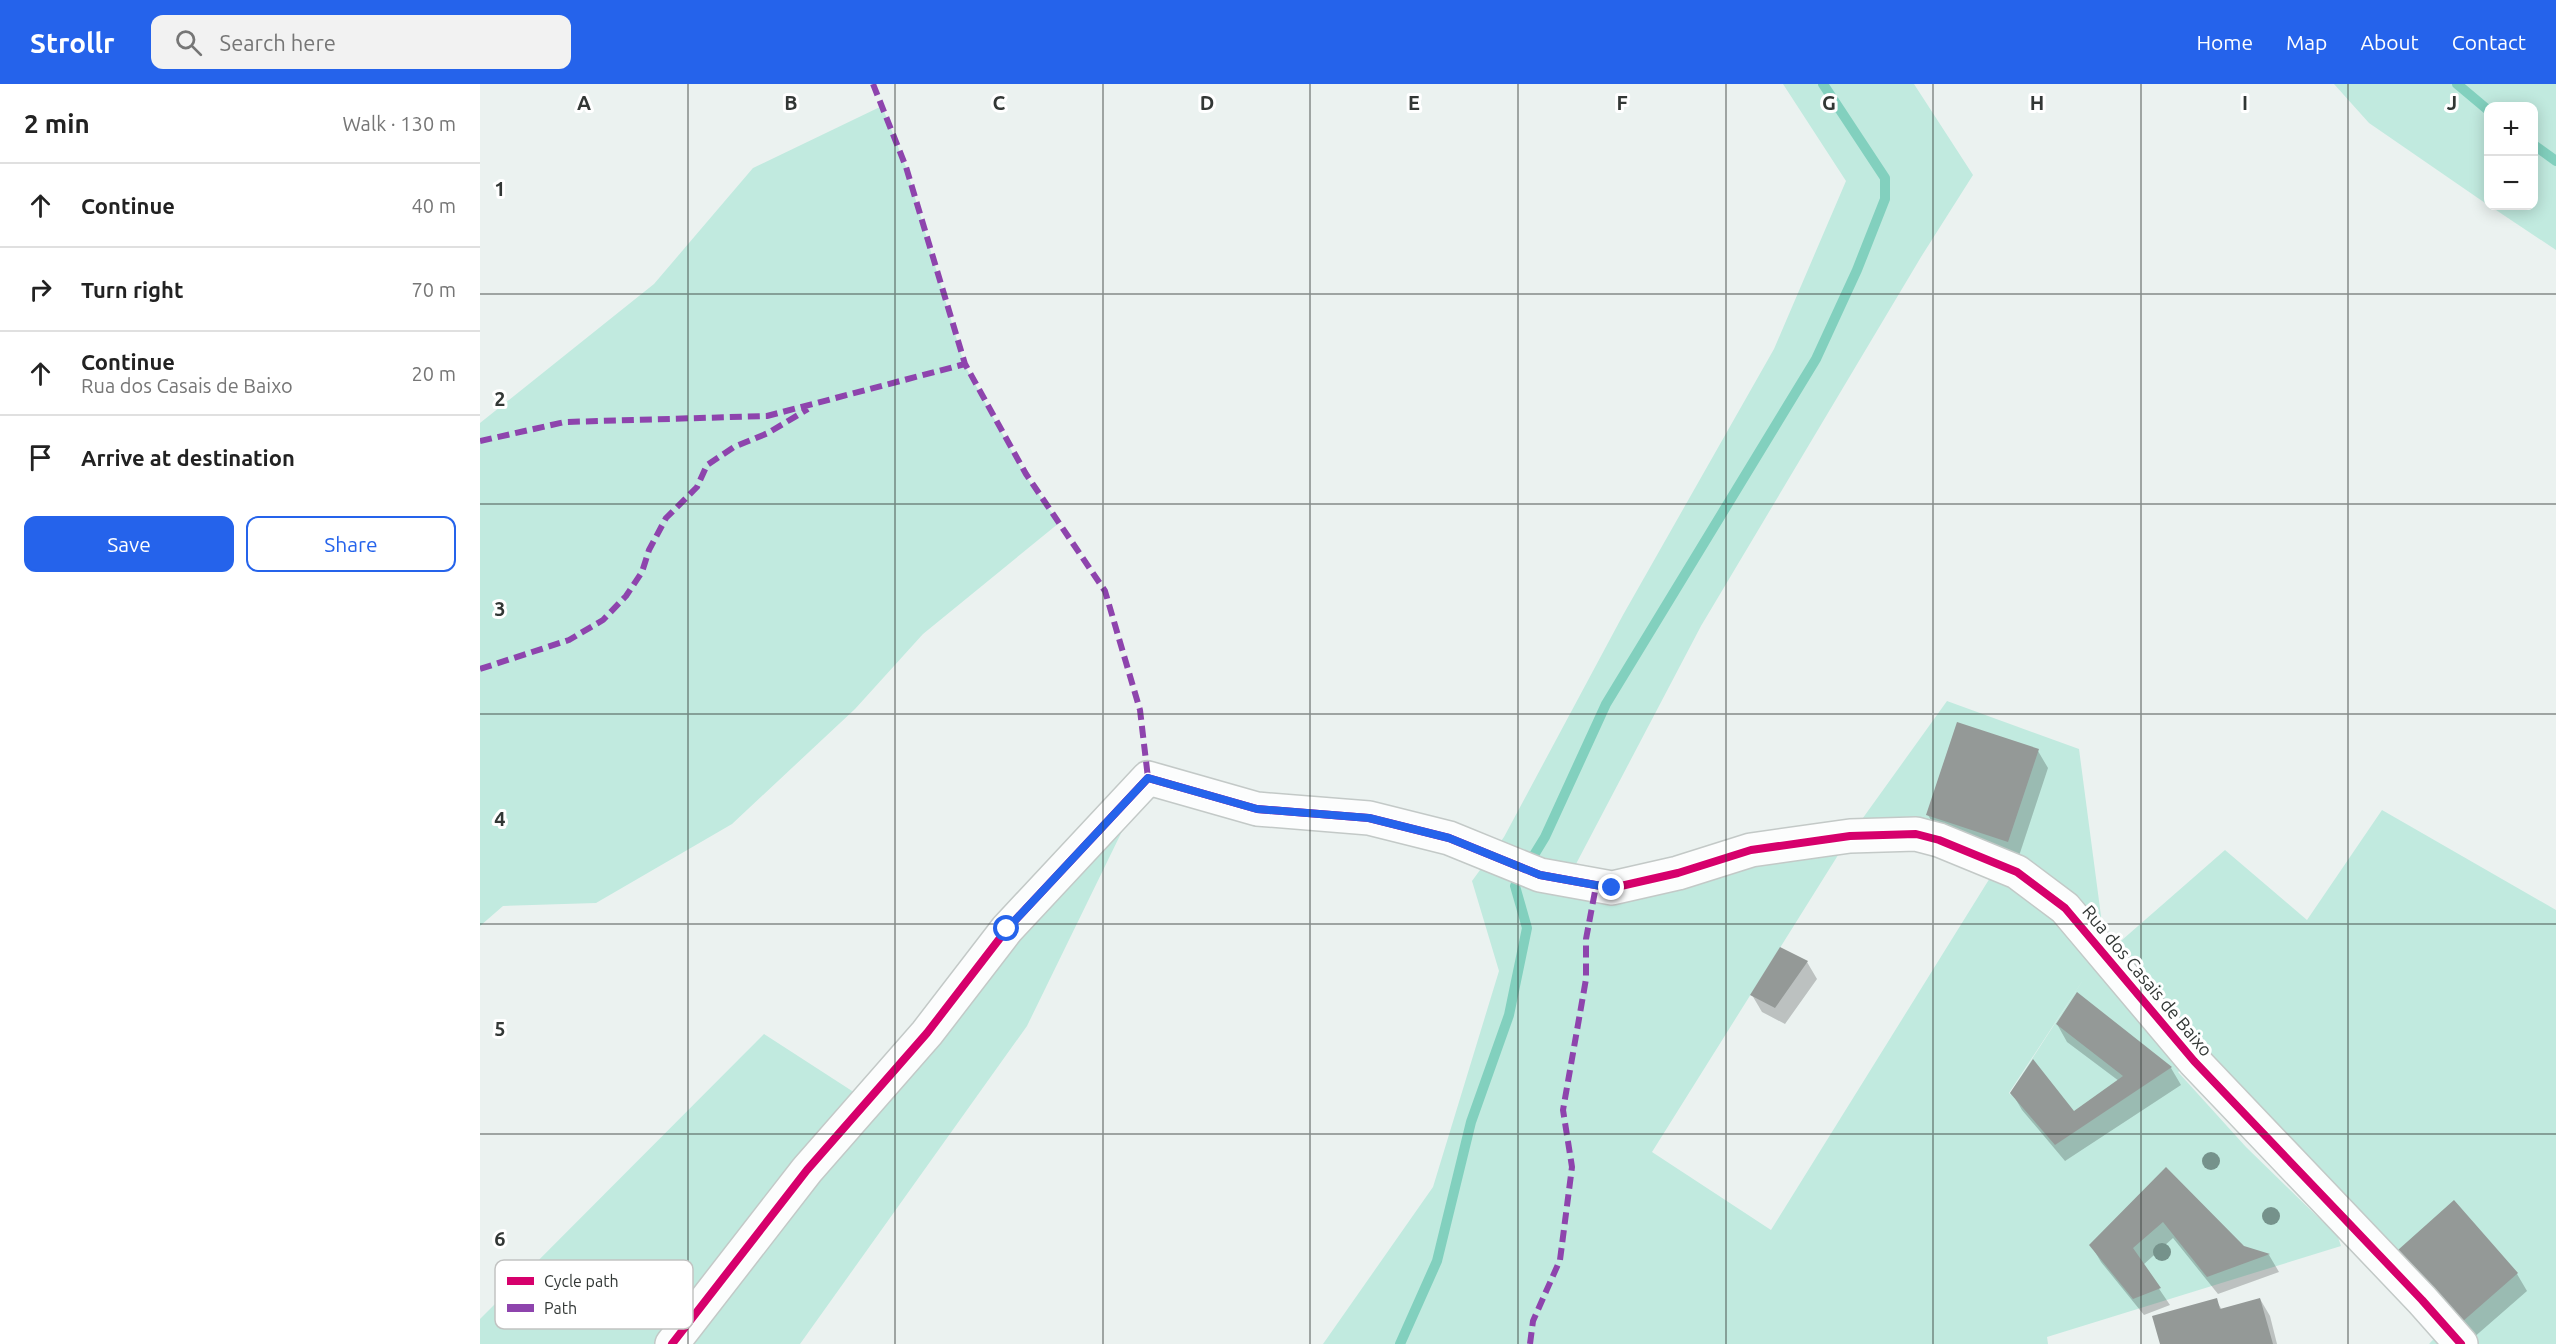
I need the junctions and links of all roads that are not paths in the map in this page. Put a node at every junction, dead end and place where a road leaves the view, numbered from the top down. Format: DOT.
graph roads {
  1 [pos="693,1317"];
  2 [pos="684,1329"];
  3 [pos="672,1344"];
  4 [pos="2460,1344"];
  1 -- 4 [label="street, Rua dos Casais de Baixo"];
  2 -- 3 [label="street, Rua dos Casais de Baixo"];
}
